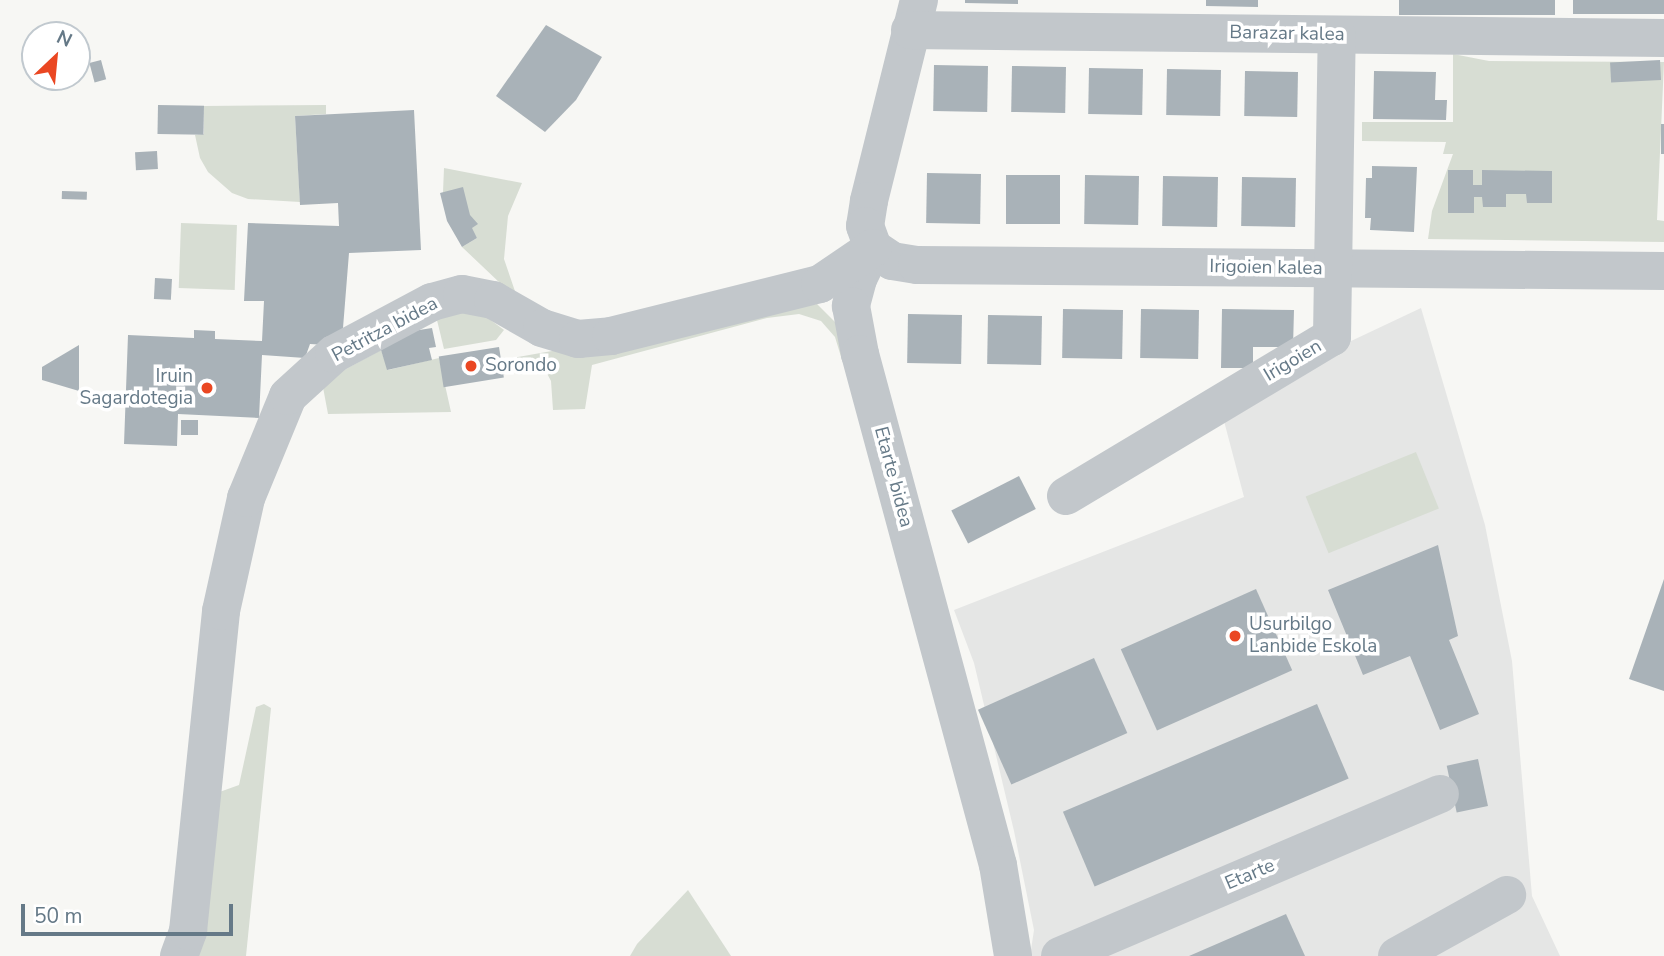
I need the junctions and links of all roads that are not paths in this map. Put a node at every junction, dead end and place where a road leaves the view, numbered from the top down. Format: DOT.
graph roads {
  1 [pos="915,15"];
  2 [pos="1352,35"];
  3 [pos="1664,38"];
  4 [pos="873,248"];
  5 [pos="1333,269"];
  6 [pos="1664,271"];
  7 [pos="1066,496"];
  8 [pos="1440,794"];
  9 [pos="1507,895"];
  10 [pos="179,956"];
  11 [pos="1013,956"];
  12 [pos="1060,956"];
  13 [pos="1397,956"];
  1 -- 2 [label="street, Barazar kalea"];
  1 -- 4 [label="street"];
  2 -- 3 [label="street, Barazar kalea"];
  2 -- 5 [label="street, Irigoien"];
  4 -- 5 [label="street, Irigoien kalea"];
  4 -- 10 [label="street, Petritza bidea"];
  4 -- 11 [label="street, Etarte bidea"];
  5 -- 6 [label="street, Irigoien kalea"];
  5 -- 7 [label="street, Irigoien"];
  8 -- 12 [label="street, Etarte"];
  9 -- 13 [label="street"];
}
